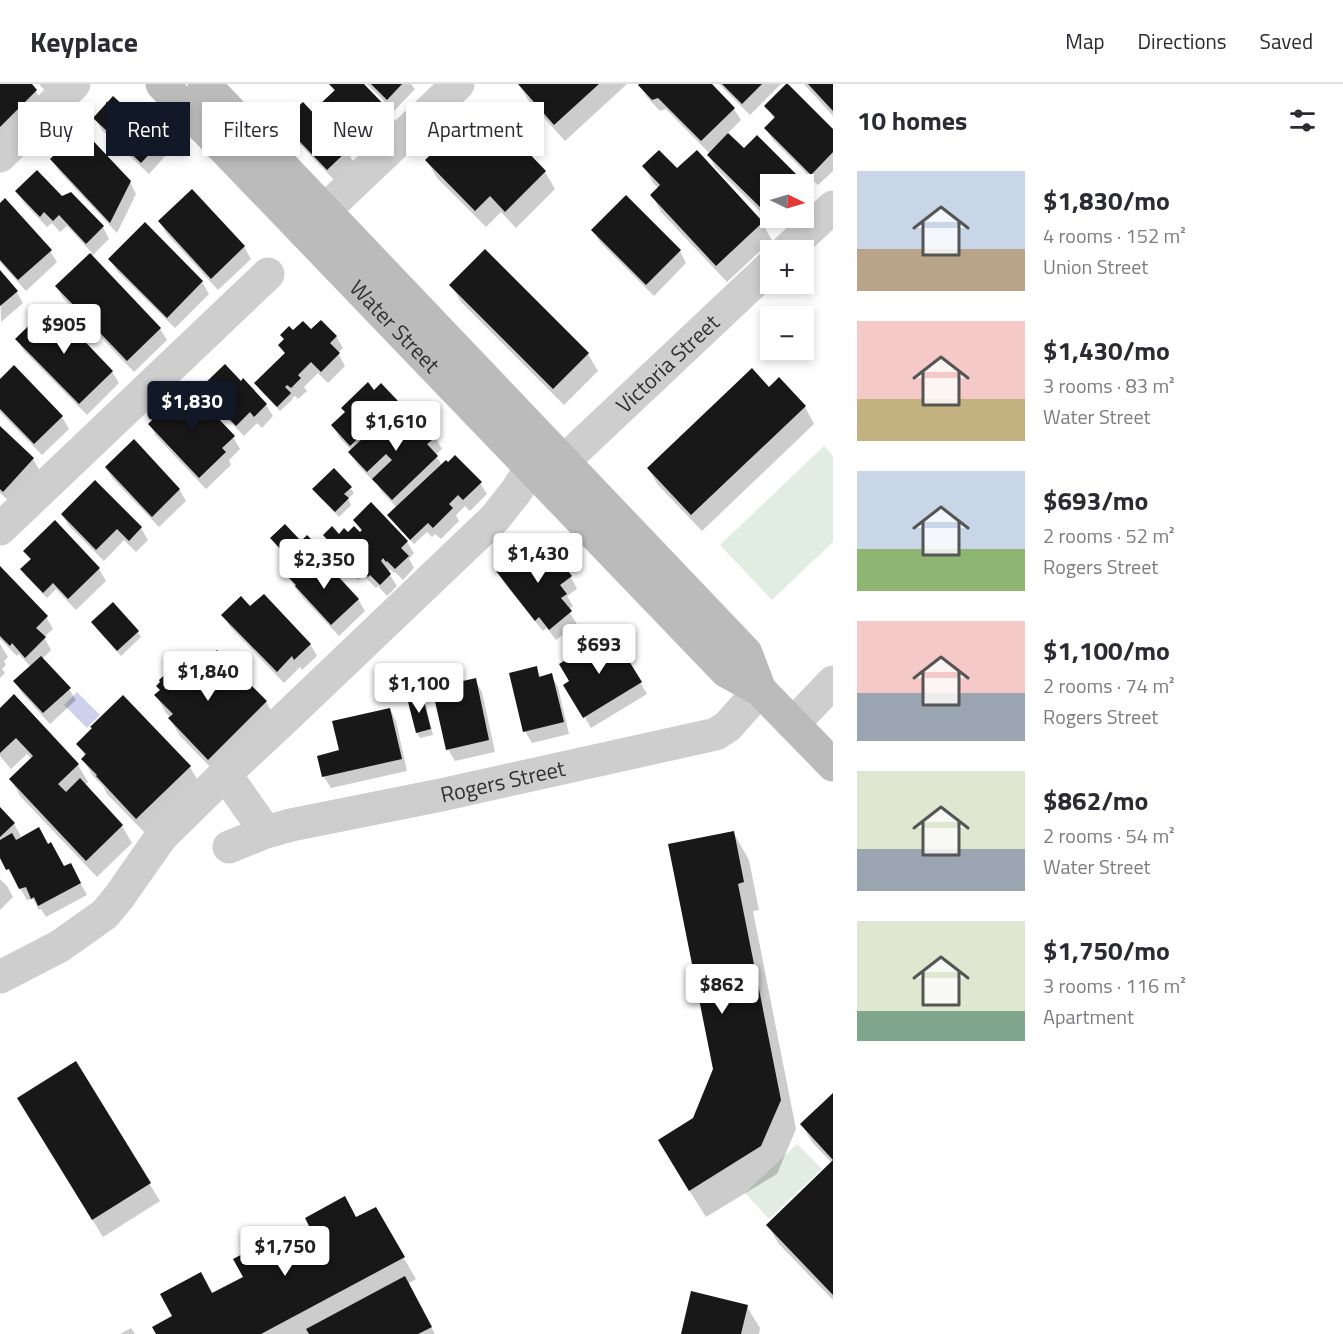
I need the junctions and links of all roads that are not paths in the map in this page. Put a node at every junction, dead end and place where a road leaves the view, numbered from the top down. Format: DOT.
graph roads {
  1 [pos="74,84"];
  2 [pos="162,84"];
  3 [pos="204,84"];
  4 [pos="458,84"];
  5 [pos="0,156"];
  6 [pos="833,207"];
  7 [pos="325,210"];
  8 [pos="798,240"];
  9 [pos="268,274"];
  10 [pos="760,276"];
  11 [pos="564,461"];
  12 [pos="530,469"];
  13 [pos="0,528"];
  14 [pos="833,682"];
  15 [pos="760,690"];
  16 [pos="793,724"];
  17 [pos="833,765"];
  18 [pos="225,774"];
  19 [pos="266,832"];
  20 [pos="229,847"];
  21 [pos="0,977"];
  1 -- 5 [label="street"];
  2 -- 12 [label="main road, Water Street"];
  3 -- 7 [label="main road, Water Street"];
  4 -- 7 [label="street"];
  6 -- 8 [label="street"];
  7 -- 11 [label="main road, Water Street"];
  9 -- 13 [label="street"];
  10 -- 11 [label="street, Victoria Street"];
  11 -- 15 [label="main road, Water Street"];
  12 -- 15 [label="main road, Water Street"];
  12 -- 18 [label="street"];
  14 -- 16 [label="street"];
  15 -- 16 [label="main road, Water Street"];
  15 -- 19 [label="street, Rogers Street"];
  16 -- 17 [label="main road, Water Street"];
  18 -- 19 [label="street"];
  18 -- 21 [label="street"];
  19 -- 20 [label="street, Rogers Street"];
}
